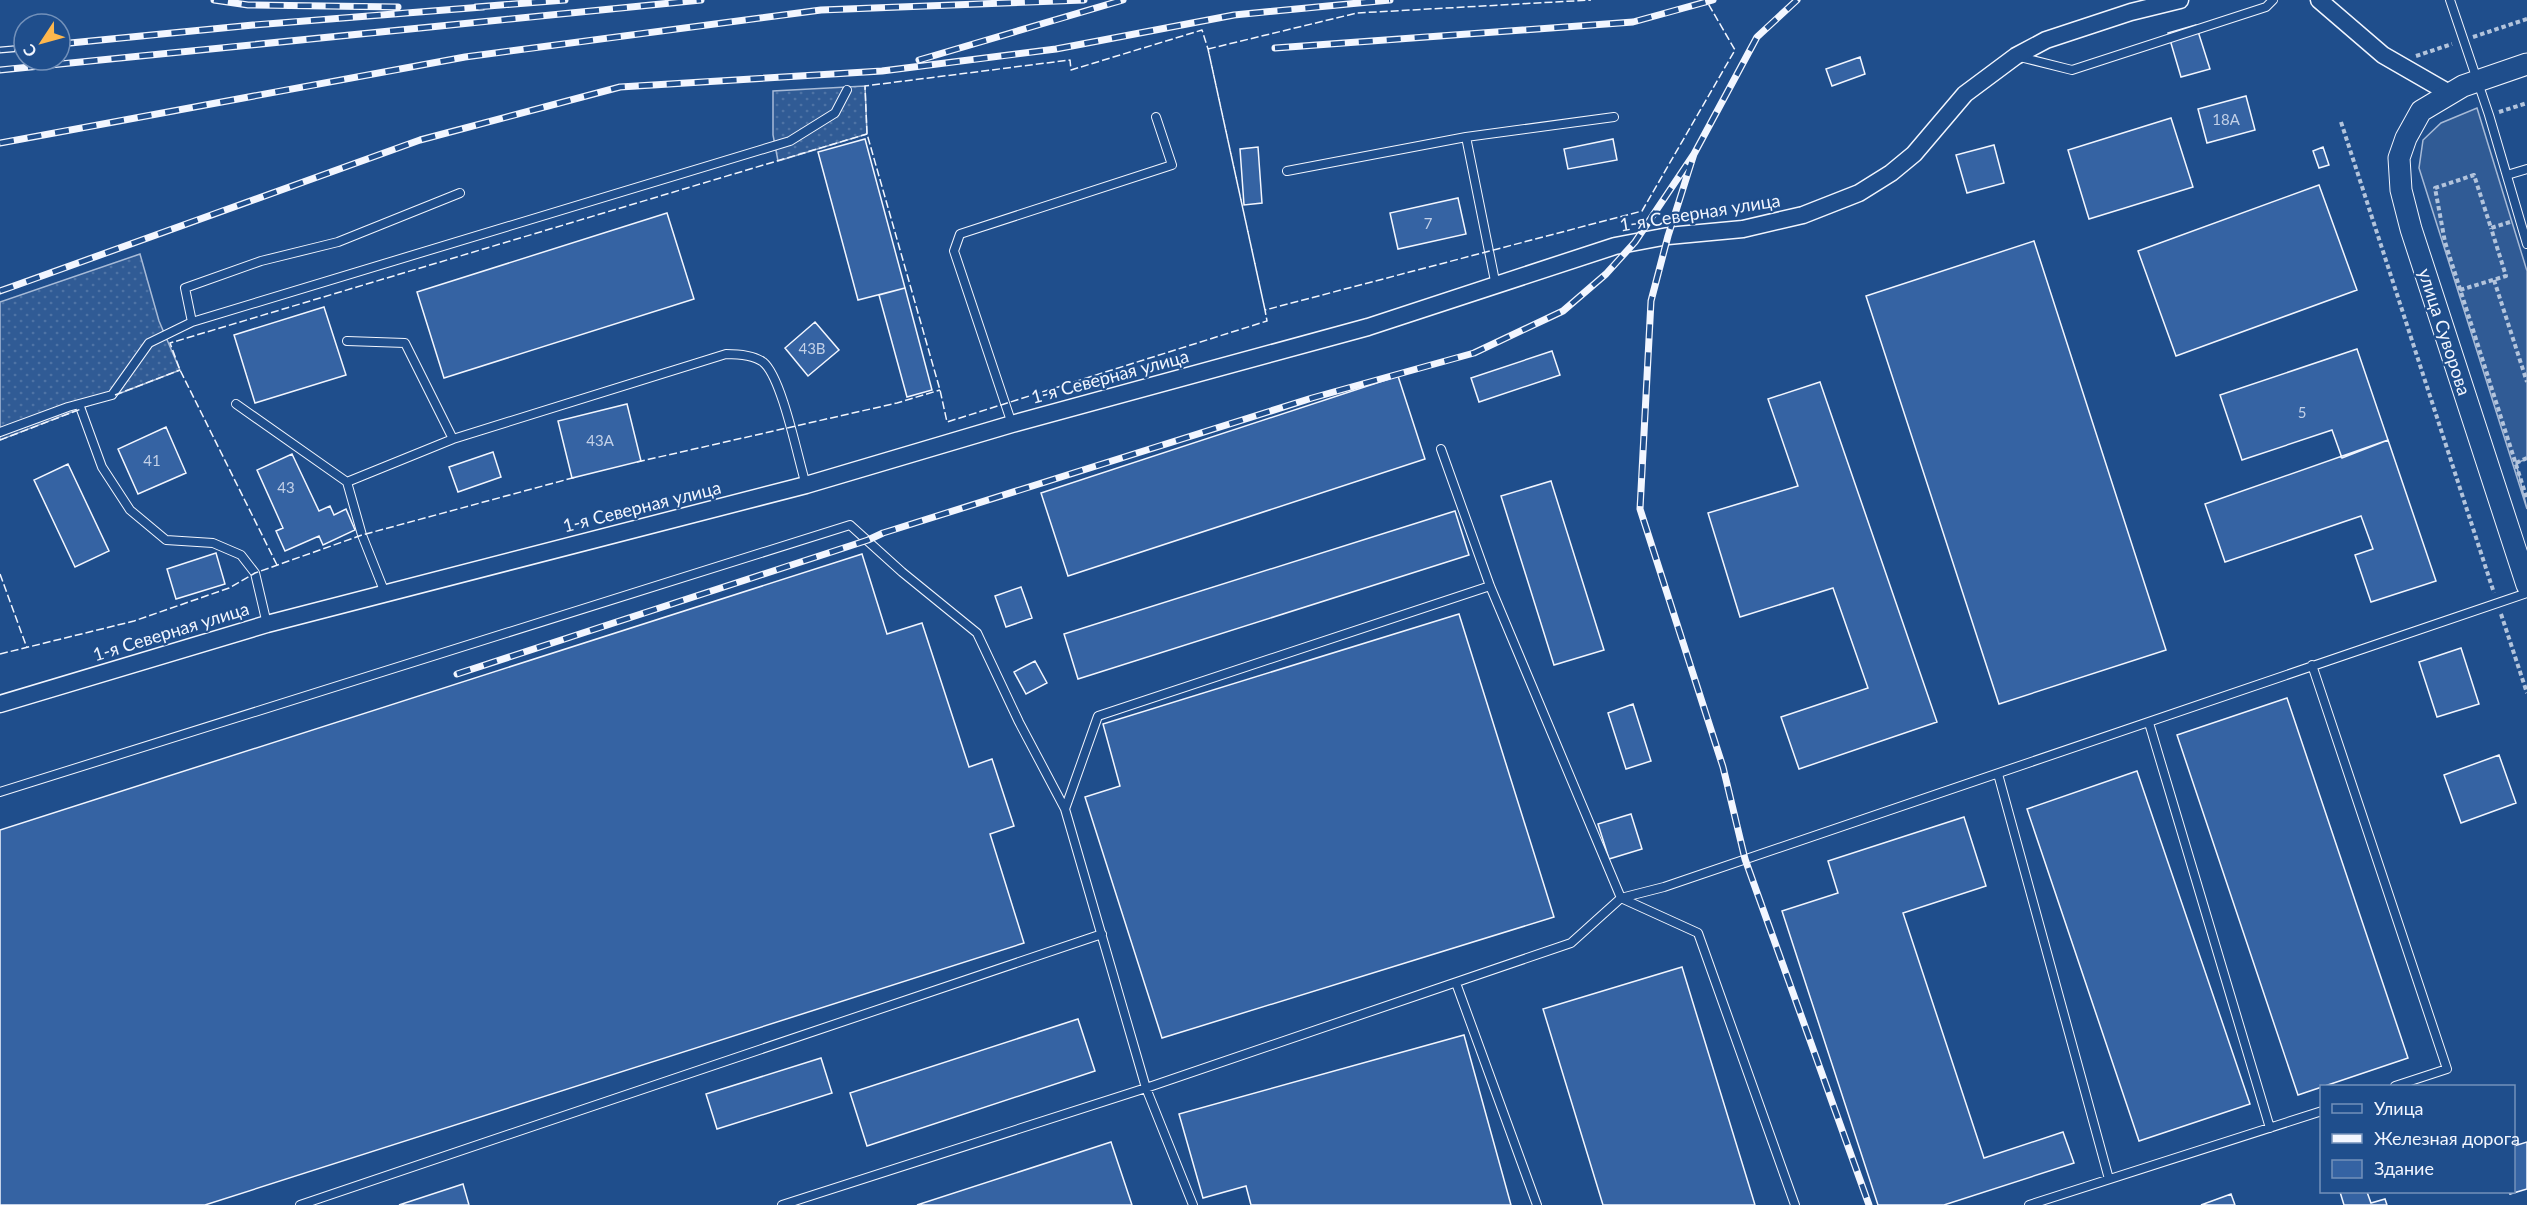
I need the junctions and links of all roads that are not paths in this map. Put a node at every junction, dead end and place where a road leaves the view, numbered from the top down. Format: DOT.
graph roads {
  1 [pos="2180,0"];
  2 [pos="2273,0"];
  3 [pos="2319,0"];
  4 [pos="2450,0"];
  5 [pos="2016,56"];
  6 [pos="2527,64"];
  7 [pos="2476,81"];
  8 [pos="847,90"];
  9 [pos="2449,93"];
  10 [pos="1156,117"];
  11 [pos="1614,117"];
  12 [pos="1466,137"];
  13 [pos="2527,169"];
  14 [pos="1287,171"];
  15 [pos="2507,175"];
  16 [pos="460,193"];
  17 [pos="2527,244"];
  18 [pos="1496,287"];
  19 [pos="192,322"];
  20 [pos="347,341"];
  21 [pos="79,404"];
  22 [pos="236,404"];
  23 [pos="1012,424"];
  24 [pos="0,432"];
  25 [pos="453,439"];
  26 [pos="1441,449"];
  27 [pos="347,482"];
  28 [pos="806,485"];
  29 [pos="2527,585"];
  30 [pos="1490,586"];
  31 [pos="386,593"];
  32 [pos="2527,593"];
  33 [pos="267,624"];
  34 [pos="2312,665"];
  35 [pos="0,704"];
  36 [pos="2149,723"];
  37 [pos="1998,774"];
  38 [pos="0,792"];
  39 [pos="1065,808"];
  40 [pos="1622,898"];
  41 [pos="1102,934"];
  42 [pos="1456,983"];
  43 [pos="2398,1085"];
  44 [pos="1146,1088"];
  45 [pos="2320,1112"];
  46 [pos="2270,1128"];
  47 [pos="2109,1179"];
  48 [pos="300,1205"];
  49 [pos="782,1205"];
  50 [pos="1193,1205"];
  51 [pos="1537,1205"];
  52 [pos="1795,1205"];
  53 [pos="2029,1205"];
  1 -- 5 [label="street, 1-я Северная улица"];
  2 -- 5 [label="lane"];
  3 -- 9 [label="street"];
  4 -- 7 [label="lane"];
  5 -- 18 [label="street, 1-я Северная улица"];
  6 -- 7 [label="street, улица Суворова"];
  7 -- 9 [label="street, улица Суворова"];
  7 -- 15 [label="lane"];
  8 -- 19 [label="lane"];
  9 -- 29 [label="street, улица Суворова"];
  10 -- 23 [label="lane"];
  11 -- 12 [label="lane"];
  12 -- 14 [label="lane"];
  12 -- 18 [label="lane"];
  13 -- 15 [label="lane"];
  15 -- 17 [label="lane"];
  16 -- 19 [label="lane"];
  18 -- 23 [label="street, 1-я Северная улица"];
  19 -- 21 [label="lane"];
  20 -- 25 [label="lane"];
  21 -- 24 [label="lane"];
  21 -- 33 [label="lane"];
  22 -- 27 [label="lane"];
  23 -- 28 [label="street, 1-я Северная улица"];
  25 -- 27 [label="lane"];
  25 -- 28 [label="lane"];
  26 -- 30 [label="lane"];
  27 -- 31 [label="lane"];
  28 -- 31 [label="street, 1-я Северная улица"];
  30 -- 39 [label="lane"];
  30 -- 40 [label="lane"];
  31 -- 33 [label="street, 1-я Северная улица"];
  32 -- 34 [label="lane"];
  33 -- 35 [label="street, 1-я Северная улица"];
  34 -- 36 [label="lane"];
  34 -- 43 [label="lane"];
  36 -- 37 [label="lane"];
  36 -- 46 [label="lane"];
  37 -- 40 [label="lane"];
  37 -- 47 [label="lane"];
  38 -- 39 [label="lane"];
  39 -- 41 [label="lane"];
  40 -- 42 [label="lane"];
  40 -- 52 [label="lane"];
  41 -- 44 [label="lane"];
  41 -- 48 [label="lane"];
  42 -- 44 [label="lane"];
  42 -- 51 [label="lane"];
  44 -- 49 [label="lane"];
  44 -- 50 [label="lane"];
  45 -- 46 [label="lane"];
  46 -- 47 [label="lane"];
  47 -- 53 [label="lane"];
}
